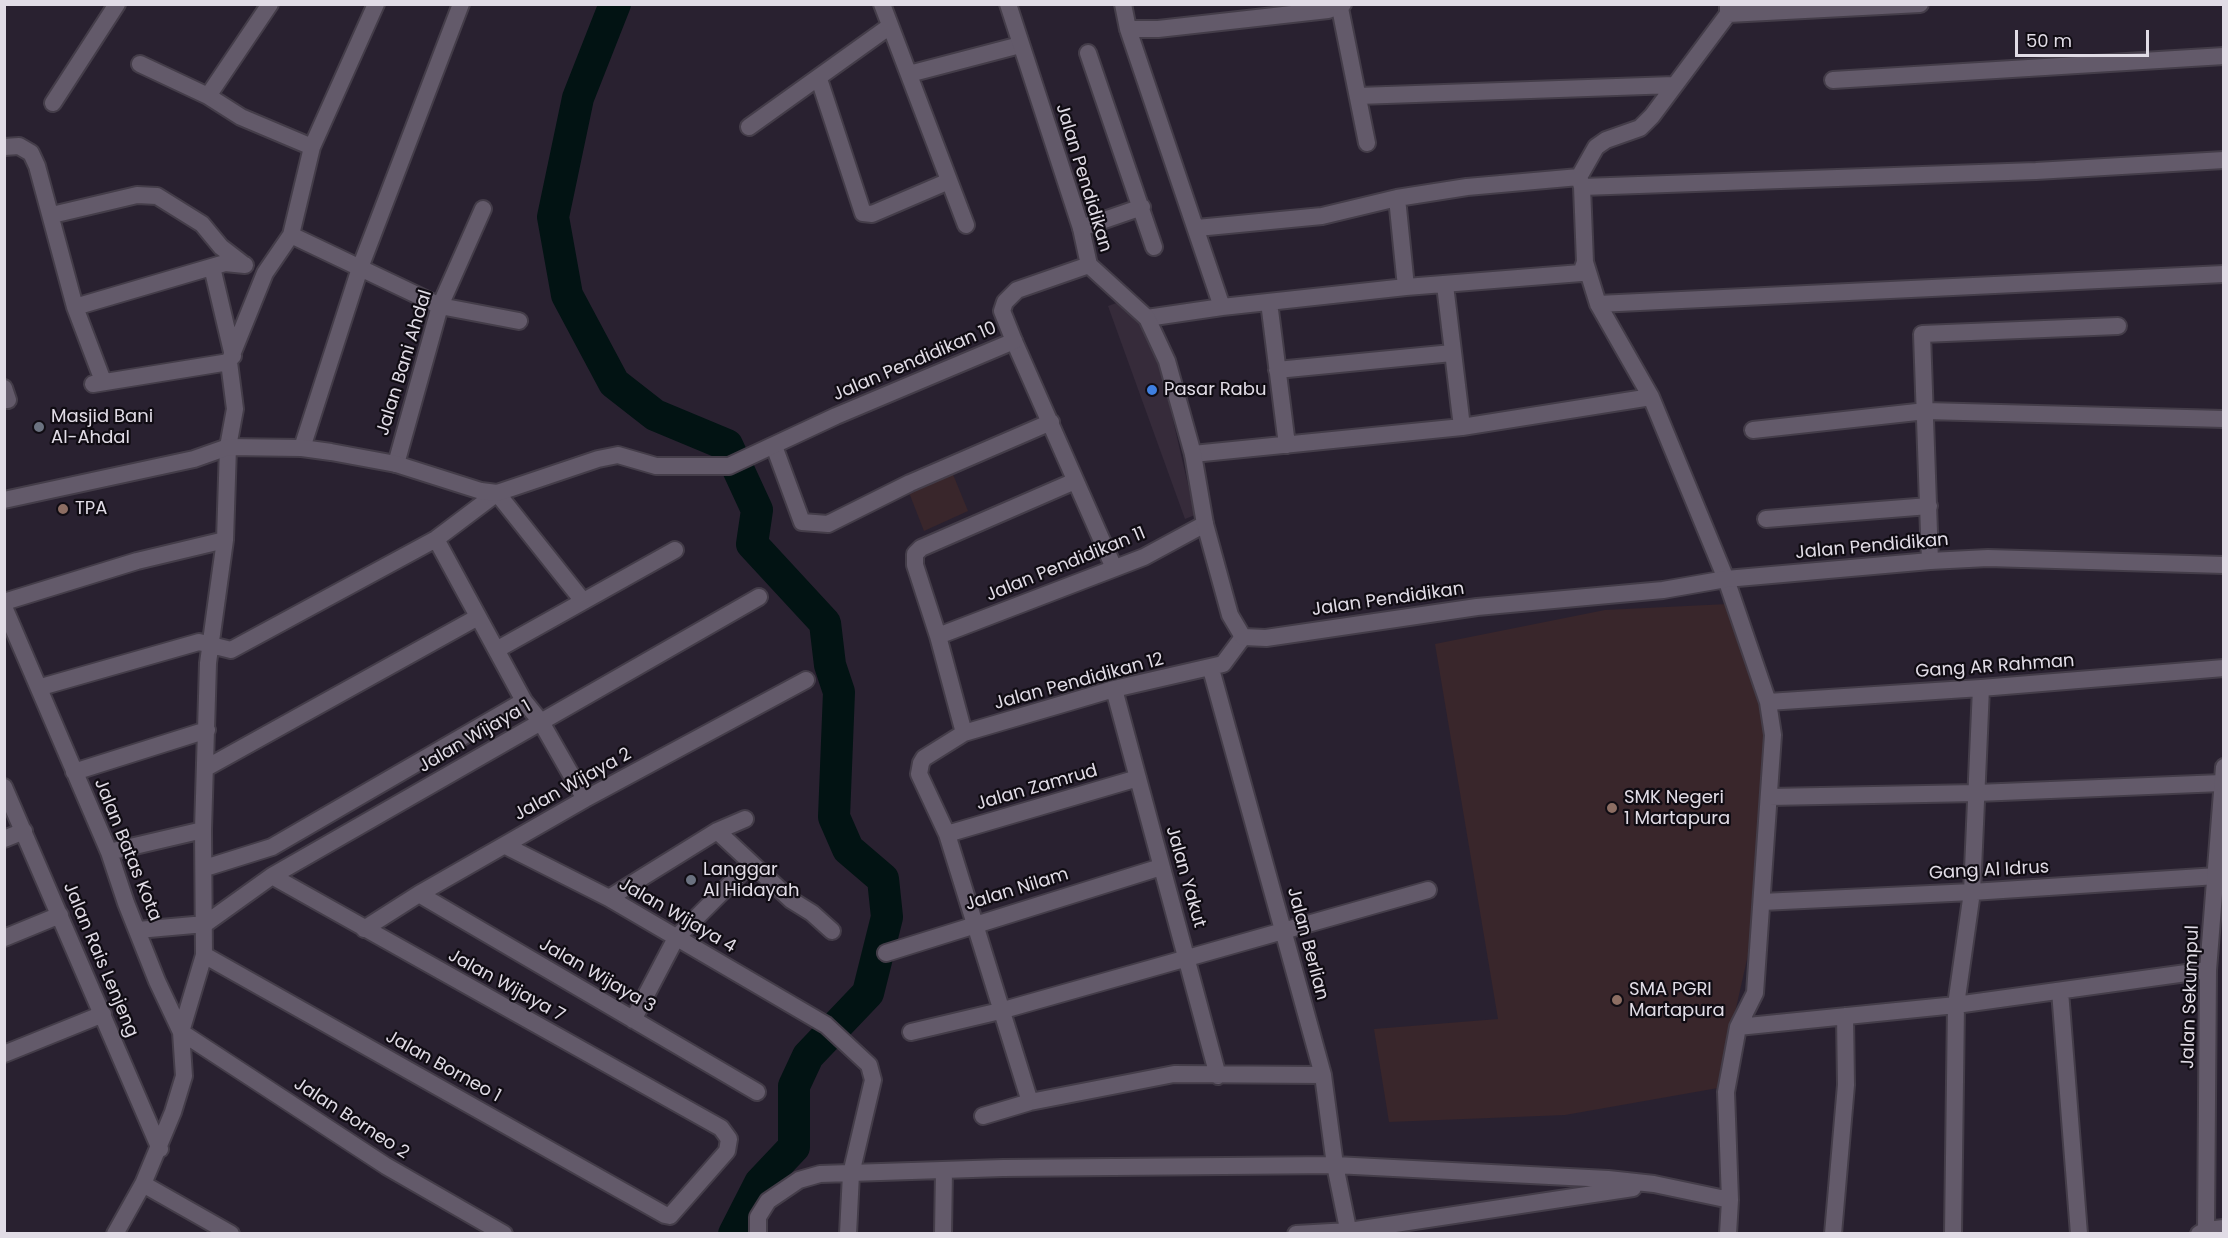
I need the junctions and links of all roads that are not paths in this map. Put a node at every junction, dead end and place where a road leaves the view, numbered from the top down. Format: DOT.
graph roads {
  1 [pos="117,4"];
  2 [pos="270,4"];
  3 [pos="376,4"];
  4 [pos="460,4"];
  5 [pos="882,4"];
  6 [pos="1008,4"];
  7 [pos="1123,4"];
  8 [pos="1920,4"];
  9 [pos="1341,6"];
  10 [pos="1728,9"];
  11 [pos="890,26"];
  12 [pos="1128,29"];
  13 [pos="1020,45"];
  14 [pos="1088,53"];
  15 [pos="2223,56"];
  16 [pos="140,64"];
  17 [pos="909,74"];
  18 [pos="819,79"];
  19 [pos="1833,80"];
  20 [pos="1674,85"];
  21 [pos="208,96"];
  22 [pos="1358,96"];
  23 [pos="53,103"];
  24 [pos="749,128"];
  25 [pos="1367,143"];
  26 [pos="4,147"];
  27 [pos="312,147"];
  28 [pos="2223,160"];
  29 [pos="948,182"];
  30 [pos="1581,182"];
  31 [pos="1397,198"];
  32 [pos="1142,207"];
  33 [pos="483,209"];
  34 [pos="52,215"];
  35 [pos="966,225"];
  36 [pos="1081,228"];
  37 [pos="1197,228"];
  38 [pos="291,235"];
  39 [pos="1154,247"];
  40 [pos="1585,262"];
  41 [pos="243,264"];
  42 [pos="1089,265"];
  43 [pos="212,267"];
  44 [pos="360,268"];
  45 [pos="265,273"];
  46 [pos="2223,274"];
  47 [pos="1444,285"];
  48 [pos="1406,287"];
  49 [pos="1269,303"];
  50 [pos="1598,304"];
  51 [pos="440,306"];
  52 [pos="75,307"];
  53 [pos="1222,307"];
  54 [pos="1147,318"];
  55 [pos="519,321"];
  56 [pos="2118,326"];
  57 [pos="1014,341"];
  58 [pos="1452,352"];
  59 [pos="231,359"];
  60 [pos="1277,370"];
  61 [pos="1651,397"];
  62 [pos="1926,411"];
  63 [pos="2223,419"];
  64 [pos="1051,422"];
  65 [pos="1462,427"];
  66 [pos="1753,430"];
  67 [pos="1287,445"];
  68 [pos="774,446"];
  69 [pos="228,447"];
  70 [pos="302,448"];
  71 [pos="1193,454"];
  72 [pos="396,464"];
  73 [pos="1075,481"];
  74 [pos="497,493"];
  75 [pos="4,500"];
  76 [pos="1929,506"];
  77 [pos="1766,519"];
  78 [pos="1205,524"];
  79 [pos="436,538"];
  80 [pos="225,540"];
  81 [pos="675,550"];
  82 [pos="1930,561"];
  83 [pos="2223,565"];
  84 [pos="1114,568"];
  85 [pos="1726,579"];
  86 [pos="759,597"];
  87 [pos="583,601"];
  88 [pos="4,602"];
  89 [pos="4,607"];
  90 [pos="478,617"];
  91 [pos="938,636"];
  92 [pos="1243,637"];
  93 [pos="210,646"];
  94 [pos="498,649"];
  95 [pos="2223,668"];
  96 [pos="1211,669"];
  97 [pos="806,680"];
  98 [pos="41,687"];
  99 [pos="1981,688"];
  100 [pos="1114,690"];
  101 [pos="524,701"];
  102 [pos="1768,702"];
  103 [pos="541,722"];
  104 [pos="207,730"];
  105 [pos="964,734"];
  106 [pos="206,768"];
  107 [pos="74,772"];
  108 [pos="2223,775"];
  109 [pos="1138,778"];
  110 [pos="4,787"];
  111 [pos="1977,793"];
  112 [pos="1769,797"];
  113 [pos="585,799"];
  114 [pos="745,819"];
  115 [pos="203,830"];
  116 [pos="24,831"];
  117 [pos="717,831"];
  118 [pos="947,834"];
  119 [pos="4,839"];
  120 [pos="506,846"];
  121 [pos="110,852"];
  122 [pos="750,864"];
  123 [pos="1161,867"];
  124 [pos="205,868"];
  125 [pos="272,876"];
  126 [pos="2217,876"];
  127 [pos="1428,890"];
  128 [pos="1972,892"];
  129 [pos="419,894"];
  130 [pos="609,898"];
  131 [pos="1762,902"];
  132 [pos="60,915"];
  133 [pos="210,920"];
  134 [pos="973,924"];
  135 [pos="364,929"];
  136 [pos="138,930"];
  137 [pos="832,931"];
  138 [pos="1283,931"];
  139 [pos="4,938"];
  140 [pos="676,938"];
  141 [pos="886,953"];
  142 [pos="206,956"];
  143 [pos="1188,959"];
  144 [pos="2208,970"];
  145 [pos="2060,991"];
  146 [pos="1956,1005"];
  147 [pos="1000,1011"];
  148 [pos="103,1014"];
  149 [pos="1845,1016"];
  150 [pos="633,1020"];
  151 [pos="1738,1027"];
  152 [pos="181,1032"];
  153 [pos="911,1032"];
  154 [pos="4,1054"];
  155 [pos="1323,1075"];
  156 [pos="1218,1076"];
  157 [pos="757,1092"];
  158 [pos="1030,1102"];
  159 [pos="983,1116"];
  160 [pos="160,1149"];
  161 [pos="1335,1165"];
  162 [pos="944,1171"];
  163 [pos="851,1174"];
  164 [pos="143,1184"];
  165 [pos="1654,1184"];
  166 [pos="1730,1200"];
  167 [pos="659,1211"];
  168 [pos="2223,1228"];
  169 [pos="1349,1232"];
  170 [pos="2202,1232"];
  171 [pos="115,1233"];
  172 [pos="231,1233"];
  173 [pos="504,1233"];
  174 [pos="758,1233"];
  175 [pos="848,1233"];
  176 [pos="943,1233"];
  177 [pos="1296,1233"];
  178 [pos="1728,1233"];
  179 [pos="1833,1233"];
  180 [pos="1953,1233"];
  181 [pos="2079,1233"];
  1 -- 23 [label="street"];
  2 -- 21 [label="street"];
  3 -- 27 [label="street"];
  4 -- 44 [label="street"];
  5 -- 11 [label="street"];
  6 -- 13 [label="street, Jalan Pendidikan"];
  7 -- 12 [label="street"];
  8 -- 10 [label="street"];
  9 -- 12 [label="street"];
  9 -- 22 [label="street"];
  10 -- 20 [label="street"];
  11 -- 17 [label="street"];
  11 -- 18 [label="street"];
  12 -- 37 [label="street"];
  13 -- 17 [label="street"];
  13 -- 36 [label="street, Jalan Pendidikan"];
  14 -- 32 [label="street"];
  15 -- 19 [label="street"];
  16 -- 21 [label="street"];
  17 -- 29 [label="street"];
  18 -- 24 [label="street"];
  18 -- 29 [label="street"];
  20 -- 22 [label="street"];
  20 -- 30 [label="street"];
  21 -- 27 [label="street"];
  22 -- 25 [label="street"];
  26 -- 34 [label="street"];
  27 -- 38 [label="street"];
  28 -- 30 [label="street"];
  29 -- 35 [label="street"];
  30 -- 31 [label="street"];
  30 -- 40 [label="street"];
  31 -- 37 [label="street"];
  31 -- 48 [label="street"];
  32 -- 36 [label="street"];
  32 -- 39 [label="street"];
  33 -- 51 [label="street, Jalan Bani Ahdal"];
  34 -- 41 [label="street"];
  34 -- 52 [label="street"];
  36 -- 42 [label="street, Jalan Pendidikan"];
  37 -- 53 [label="street"];
  38 -- 44 [label="street"];
  38 -- 45 [label="street"];
  40 -- 47 [label="street"];
  40 -- 50 [label="street"];
  41 -- 43 [label="street"];
  41 -- 45 [label="street"];
  42 -- 54 [label="street, Jalan Pendidikan"];
  42 -- 57 [label="street, Jalan Pendidikan 10"];
  43 -- 52 [label="street"];
  43 -- 59 [label="street"];
  44 -- 51 [label="street"];
  44 -- 70 [label="street"];
  45 -- 59 [label="street"];
  46 -- 50 [label="street"];
  47 -- 48 [label="street"];
  47 -- 58 [label="street"];
  48 -- 49 [label="street"];
  49 -- 53 [label="street"];
  49 -- 60 [label="street"];
  50 -- 61 [label="street"];
  51 -- 55 [label="street"];
  51 -- 72 [label="street, Jalan Bani Ahdal"];
  52 -- 59 [label="street"];
  53 -- 54 [label="street"];
  54 -- 71 [label="street, Jalan Pendidikan"];
  56 -- 62 [label="street"];
  57 -- 64 [label="street"];
  57 -- 68 [label="street, Jalan Pendidikan 10"];
  58 -- 60 [label="street"];
  58 -- 65 [label="street"];
  59 -- 69 [label="street"];
  60 -- 67 [label="street"];
  61 -- 65 [label="street"];
  61 -- 85 [label="street"];
  62 -- 63 [label="street"];
  62 -- 66 [label="street"];
  62 -- 76 [label="street"];
  64 -- 68 [label="street"];
  64 -- 73 [label="street"];
  65 -- 67 [label="street"];
  67 -- 71 [label="street"];
  68 -- 74 [label="street, Jalan Pendidikan 10"];
  69 -- 70 [label="street, Jalan Bani Ahdal"];
  69 -- 75 [label="street, Jalan Bani Ahdal"];
  69 -- 80 [label="street"];
  70 -- 72 [label="street, Jalan Bani Ahdal"];
  71 -- 78 [label="street, Jalan Pendidikan"];
  72 -- 74 [label="street, Jalan Bani Ahdal"];
  73 -- 84 [label="street"];
  73 -- 91 [label="street"];
  74 -- 79 [label="street"];
  74 -- 87 [label="street"];
  76 -- 77 [label="street"];
  76 -- 82 [label="street"];
  78 -- 84 [label="street, Jalan Pendidikan 11"];
  78 -- 92 [label="street, Jalan Pendidikan"];
  79 -- 90 [label="street"];
  79 -- 93 [label="street"];
  80 -- 88 [label="street"];
  80 -- 93 [label="street"];
  81 -- 87 [label="street"];
  82 -- 83 [label="street, Jalan Pendidikan"];
  82 -- 85 [label="street, Jalan Pendidikan"];
  84 -- 91 [label="street, Jalan Pendidikan 11"];
  85 -- 92 [label="street, Jalan Pendidikan"];
  85 -- 102 [label="street"];
  86 -- 103 [label="street, Jalan Wijaya 1"];
  87 -- 94 [label="street"];
  89 -- 98 [label="street, Jalan Batas Kota"];
  90 -- 94 [label="street"];
  90 -- 106 [label="street"];
  91 -- 105 [label="street"];
  92 -- 96 [label="street, Jalan Pendidikan 12"];
  93 -- 98 [label="street"];
  93 -- 104 [label="street"];
  94 -- 101 [label="street"];
  95 -- 99 [label="street, Gang AR Rahman"];
  96 -- 100 [label="street, Jalan Pendidikan 12"];
  96 -- 138 [label="street, Jalan Berlian"];
  97 -- 113 [label="street, Jalan Wijaya 2"];
  98 -- 107 [label="street, Jalan Batas Kota"];
  99 -- 102 [label="street, Gang AR Rahman"];
  99 -- 111 [label="street"];
  100 -- 105 [label="street, Jalan Pendidikan 12"];
  100 -- 109 [label="street, Jalan Yakut"];
  101 -- 103 [label="street"];
  101 -- 124 [label="street"];
  102 -- 112 [label="street"];
  103 -- 113 [label="street"];
  103 -- 125 [label="street, Jalan Wijaya 1"];
  104 -- 106 [label="street"];
  104 -- 107 [label="street"];
  105 -- 118 [label="street, Jalan Pendidikan 12"];
  106 -- 115 [label="street"];
  107 -- 121 [label="street, Jalan Batas Kota"];
  108 -- 111 [label="street"];
  108 -- 126 [label="street, Jalan Sekumpul"];
  109 -- 118 [label="street, Jalan Zamrud"];
  109 -- 123 [label="street, Jalan Yakut"];
  110 -- 116 [label="street, Jalan Rais Lenjeng"];
  111 -- 112 [label="street"];
  111 -- 128 [label="street"];
  112 -- 131 [label="street"];
  113 -- 120 [label="street, Jalan Wijaya 2"];
  114 -- 117 [label="street"];
  115 -- 121 [label="street"];
  115 -- 124 [label="street"];
  116 -- 119 [label="street"];
  116 -- 132 [label="street, Jalan Rais Lenjeng"];
  117 -- 122 [label="street"];
  117 -- 130 [label="street"];
  118 -- 134 [label="street"];
  120 -- 129 [label="street, Jalan Wijaya 2"];
  120 -- 130 [label="street, Jalan Wijaya 4"];
  121 -- 136 [label="street, Jalan Batas Kota"];
  122 -- 137 [label="street"];
  122 -- 140 [label="street"];
  123 -- 134 [label="street, Jalan Nilam"];
  123 -- 143 [label="street, Jalan Yakut"];
  124 -- 133 [label="street"];
  125 -- 133 [label="street, Jalan Wijaya 1"];
  125 -- 135 [label="street, Jalan Wijaya 7"];
  126 -- 128 [label="street, Gang Al Idrus"];
  126 -- 144 [label="street, Jalan Sekumpul"];
  127 -- 138 [label="street"];
  128 -- 131 [label="street, Gang Al Idrus"];
  128 -- 146 [label="street"];
  129 -- 135 [label="street, Jalan Wijaya 2"];
  129 -- 150 [label="street, Jalan Wijaya 3"];
  130 -- 140 [label="street, Jalan Wijaya 4"];
  131 -- 151 [label="street"];
  132 -- 139 [label="street"];
  132 -- 148 [label="street, Jalan Rais Lenjeng"];
  133 -- 136 [label="street"];
  133 -- 142 [label="street"];
  134 -- 141 [label="street, Jalan Nilam"];
  134 -- 147 [label="street"];
  135 -- 167 [label="street, Jalan Wijaya 7"];
  136 -- 152 [label="street, Jalan Batas Kota"];
  138 -- 143 [label="street"];
  138 -- 155 [label="street, Jalan Berlian"];
  140 -- 150 [label="street"];
  140 -- 163 [label="street, Jalan Wijaya 4"];
  142 -- 152 [label="street"];
  142 -- 167 [label="street, Jalan Borneo 1"];
  143 -- 147 [label="street"];
  143 -- 156 [label="street, Jalan Yakut"];
  144 -- 145 [label="street"];
  144 -- 170 [label="street, Jalan Sekumpul"];
  145 -- 146 [label="street"];
  145 -- 181 [label="street"];
  146 -- 149 [label="street"];
  146 -- 180 [label="street"];
  147 -- 153 [label="street"];
  147 -- 158 [label="street"];
  148 -- 154 [label="street"];
  148 -- 160 [label="street, Jalan Rais Lenjeng"];
  149 -- 151 [label="street"];
  149 -- 179 [label="street"];
  150 -- 157 [label="street, Jalan Wijaya 3"];
  151 -- 166 [label="street"];
  152 -- 160 [label="street, Jalan Batas Kota"];
  152 -- 173 [label="street, Jalan Borneo 2"];
  155 -- 156 [label="street"];
  155 -- 161 [label="street, Jalan Berlian"];
  156 -- 158 [label="street"];
  158 -- 159 [label="street"];
  160 -- 164 [label="street, Jalan Batas Kota"];
  161 -- 162 [label="street"];
  161 -- 165 [label="street"];
  161 -- 169 [label="street, Jalan Berlian"];
  162 -- 163 [label="street"];
  162 -- 176 [label="street"];
  163 -- 174 [label="street"];
  163 -- 175 [label="street, Jalan Wijaya 4"];
  164 -- 171 [label="street, Jalan Batas Kota"];
  164 -- 172 [label="street"];
  165 -- 166 [label="street"];
  165 -- 169 [label="street"];
  166 -- 178 [label="street"];
  168 -- 170 [label="street"];
  169 -- 177 [label="street"];
}
